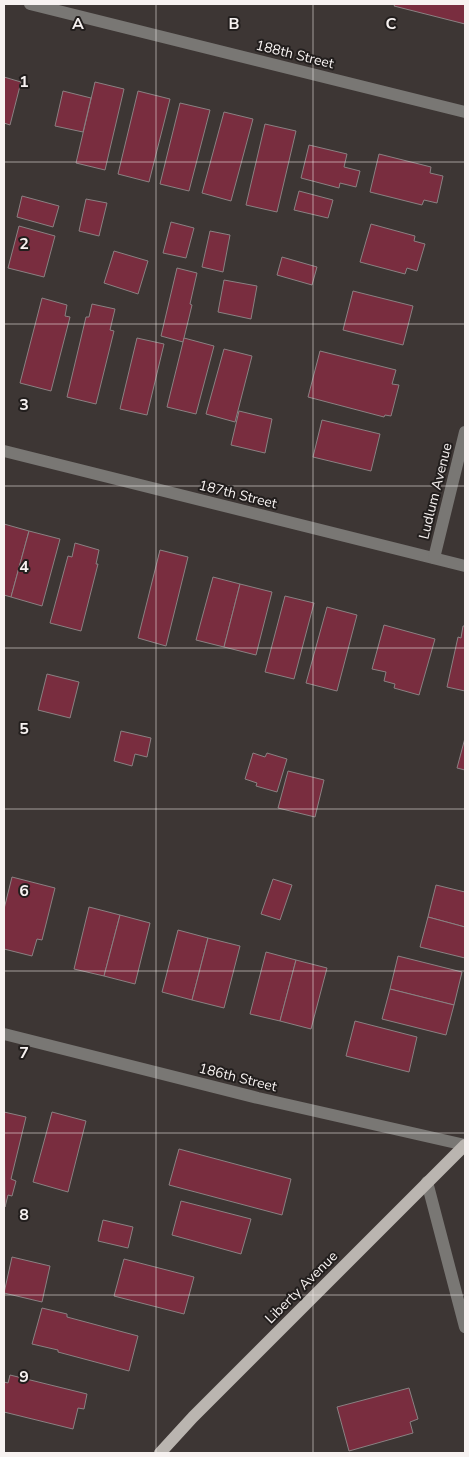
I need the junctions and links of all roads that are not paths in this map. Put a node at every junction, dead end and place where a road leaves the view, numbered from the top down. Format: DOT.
graph roads {
  1 [pos="30,4"];
  2 [pos="465,112"];
  3 [pos="465,432"];
  4 [pos="4,451"];
  5 [pos="434,558"];
  6 [pos="465,566"];
  7 [pos="4,1034"];
  8 [pos="465,1145"];
  9 [pos="427,1182"];
  10 [pos="465,1327"];
  11 [pos="160,1453"];
  1 -- 2 [label="street, 188th Street"];
  3 -- 5 [label="street, Ludlum Avenue"];
  4 -- 5 [label="street, 187th Street"];
  5 -- 6 [label="street, 187th Street"];
  7 -- 8 [label="street, 186th Street"];
  8 -- 9 [label="main road, Liberty Avenue"];
  9 -- 10 [label="street"];
  9 -- 11 [label="main road, Liberty Avenue"];
}
